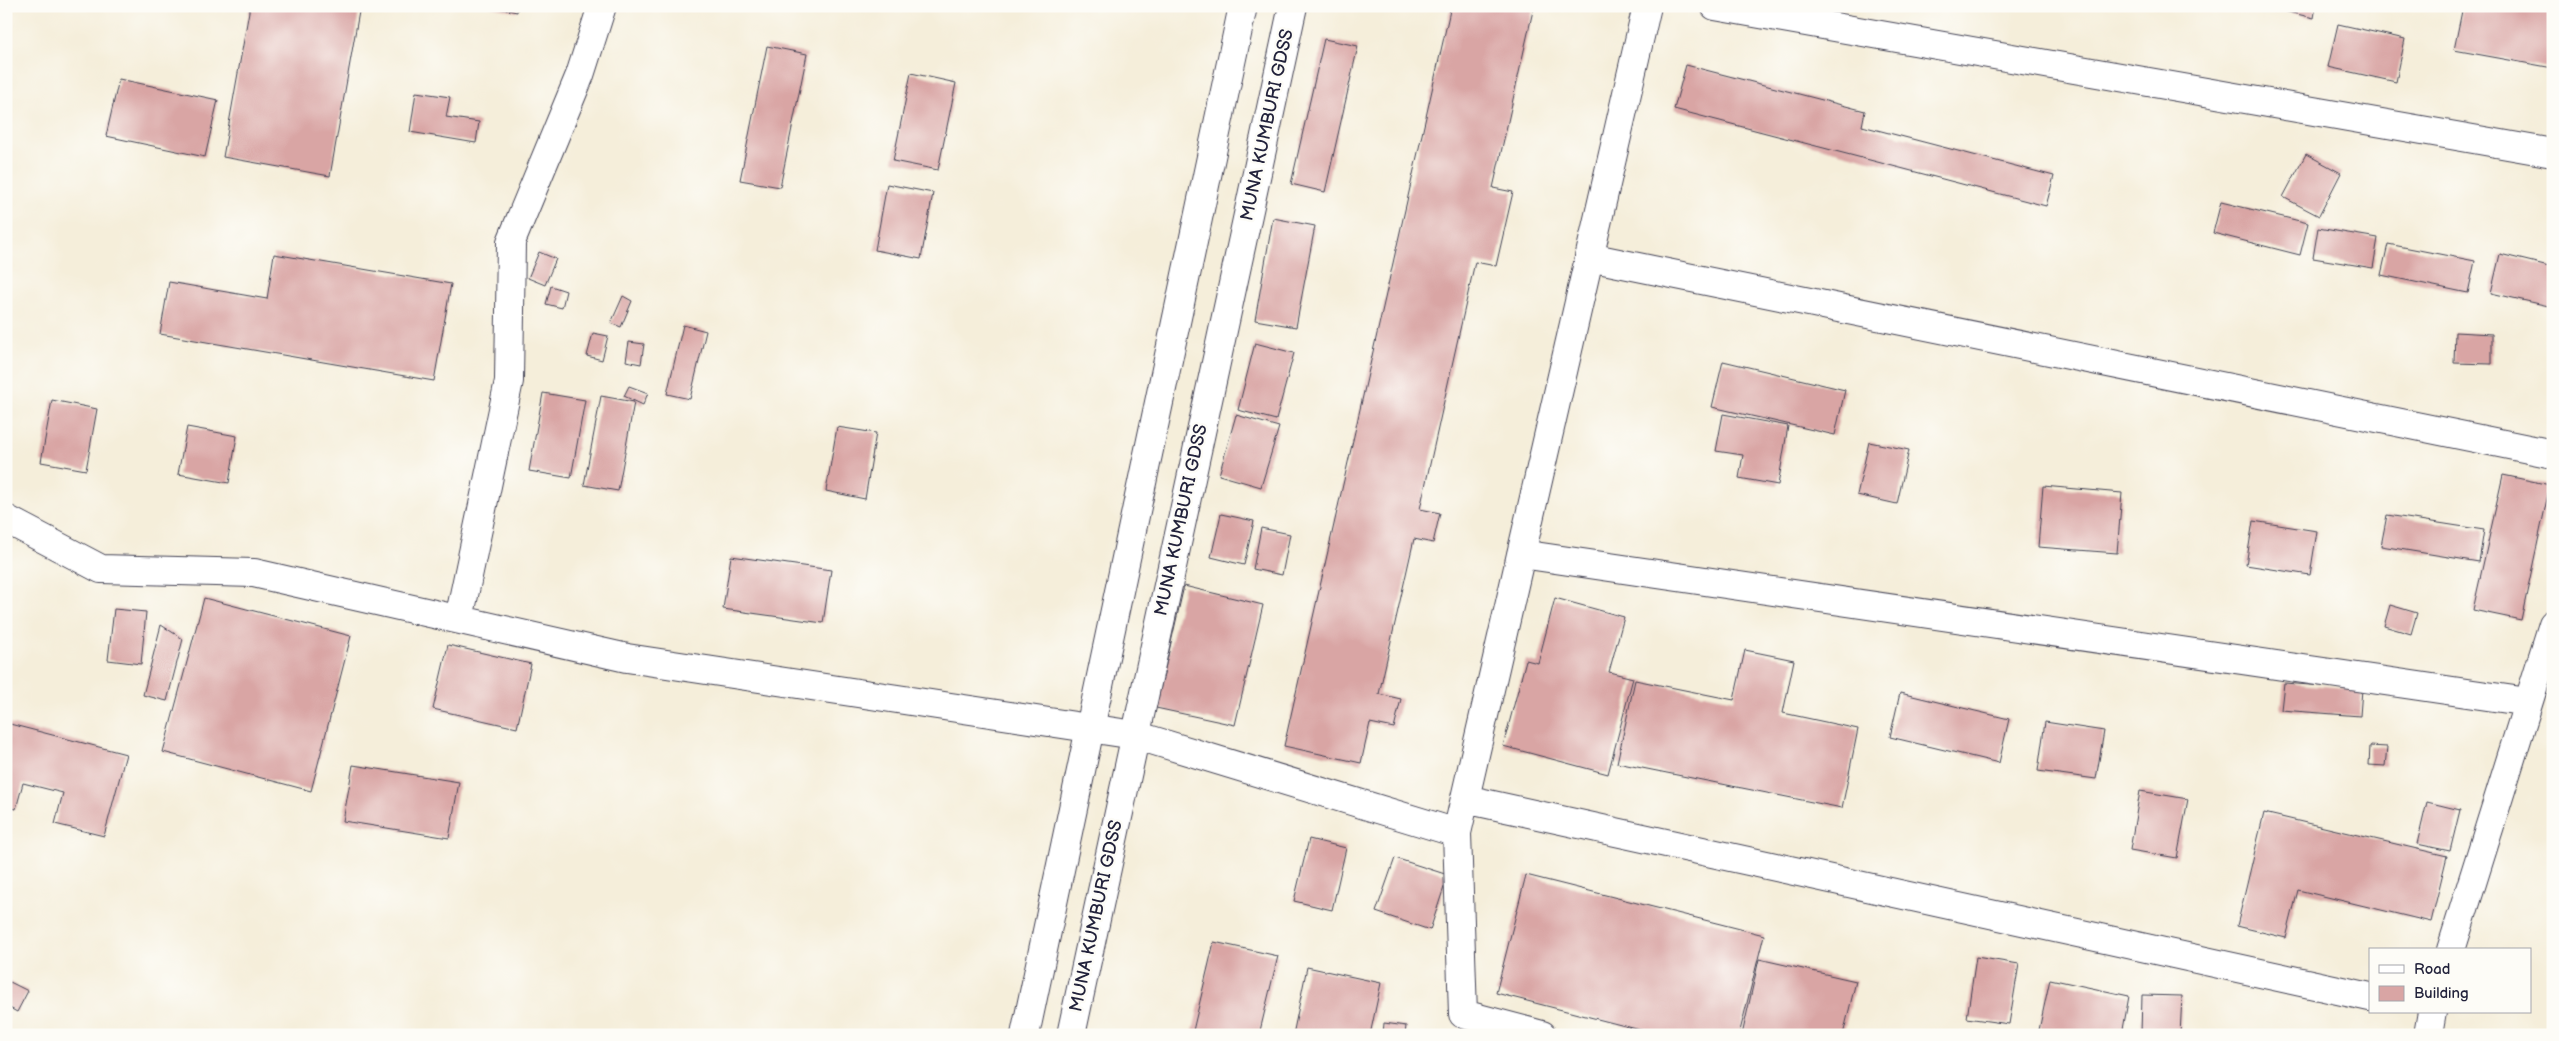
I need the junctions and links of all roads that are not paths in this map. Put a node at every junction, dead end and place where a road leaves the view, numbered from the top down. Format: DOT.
graph roads {
  1 [pos="602,6"];
  2 [pos="1243,6"];
  3 [pos="1293,6"];
  4 [pos="1647,6"];
  5 [pos="1715,6"];
  6 [pos="2553,153"];
  7 [pos="1589,257"];
  8 [pos="2553,454"];
  9 [pos="6,519"];
  10 [pos="1521,554"];
  11 [pos="459,619"];
  12 [pos="2553,624"];
  13 [pos="2528,702"];
  14 [pos="1092,727"];
  15 [pos="1135,735"];
  16 [pos="1465,799"];
  17 [pos="1457,834"];
  18 [pos="2452,948"];
  19 [pos="2369,997"];
  20 [pos="2432,1014"];
  21 [pos="1026,1035"];
  22 [pos="1071,1035"];
  23 [pos="1542,1035"];
  24 [pos="2428,1035"];
  1 -- 11 [label="main road"];
  2 -- 14 [label="main road"];
  3 -- 15 [label="main road, MUNA KUMBURI GDSS"];
  4 -- 7 [label="main road"];
  5 -- 6 [label="main road"];
  7 -- 8 [label="main road"];
  7 -- 10 [label="main road"];
  9 -- 11 [label="main road"];
  10 -- 13 [label="main road"];
  10 -- 16 [label="main road"];
  11 -- 14 [label="main road"];
  12 -- 13 [label="main road"];
  13 -- 18 [label="main road"];
  14 -- 15 [label="main road"];
  14 -- 21 [label="main road"];
  15 -- 17 [label="main road"];
  15 -- 22 [label="main road, MUNA KUMBURI GDSS"];
  16 -- 17 [label="main road"];
  16 -- 19 [label="main road"];
  17 -- 23 [label="main road"];
  20 -- 24 [label="main road"];
}
